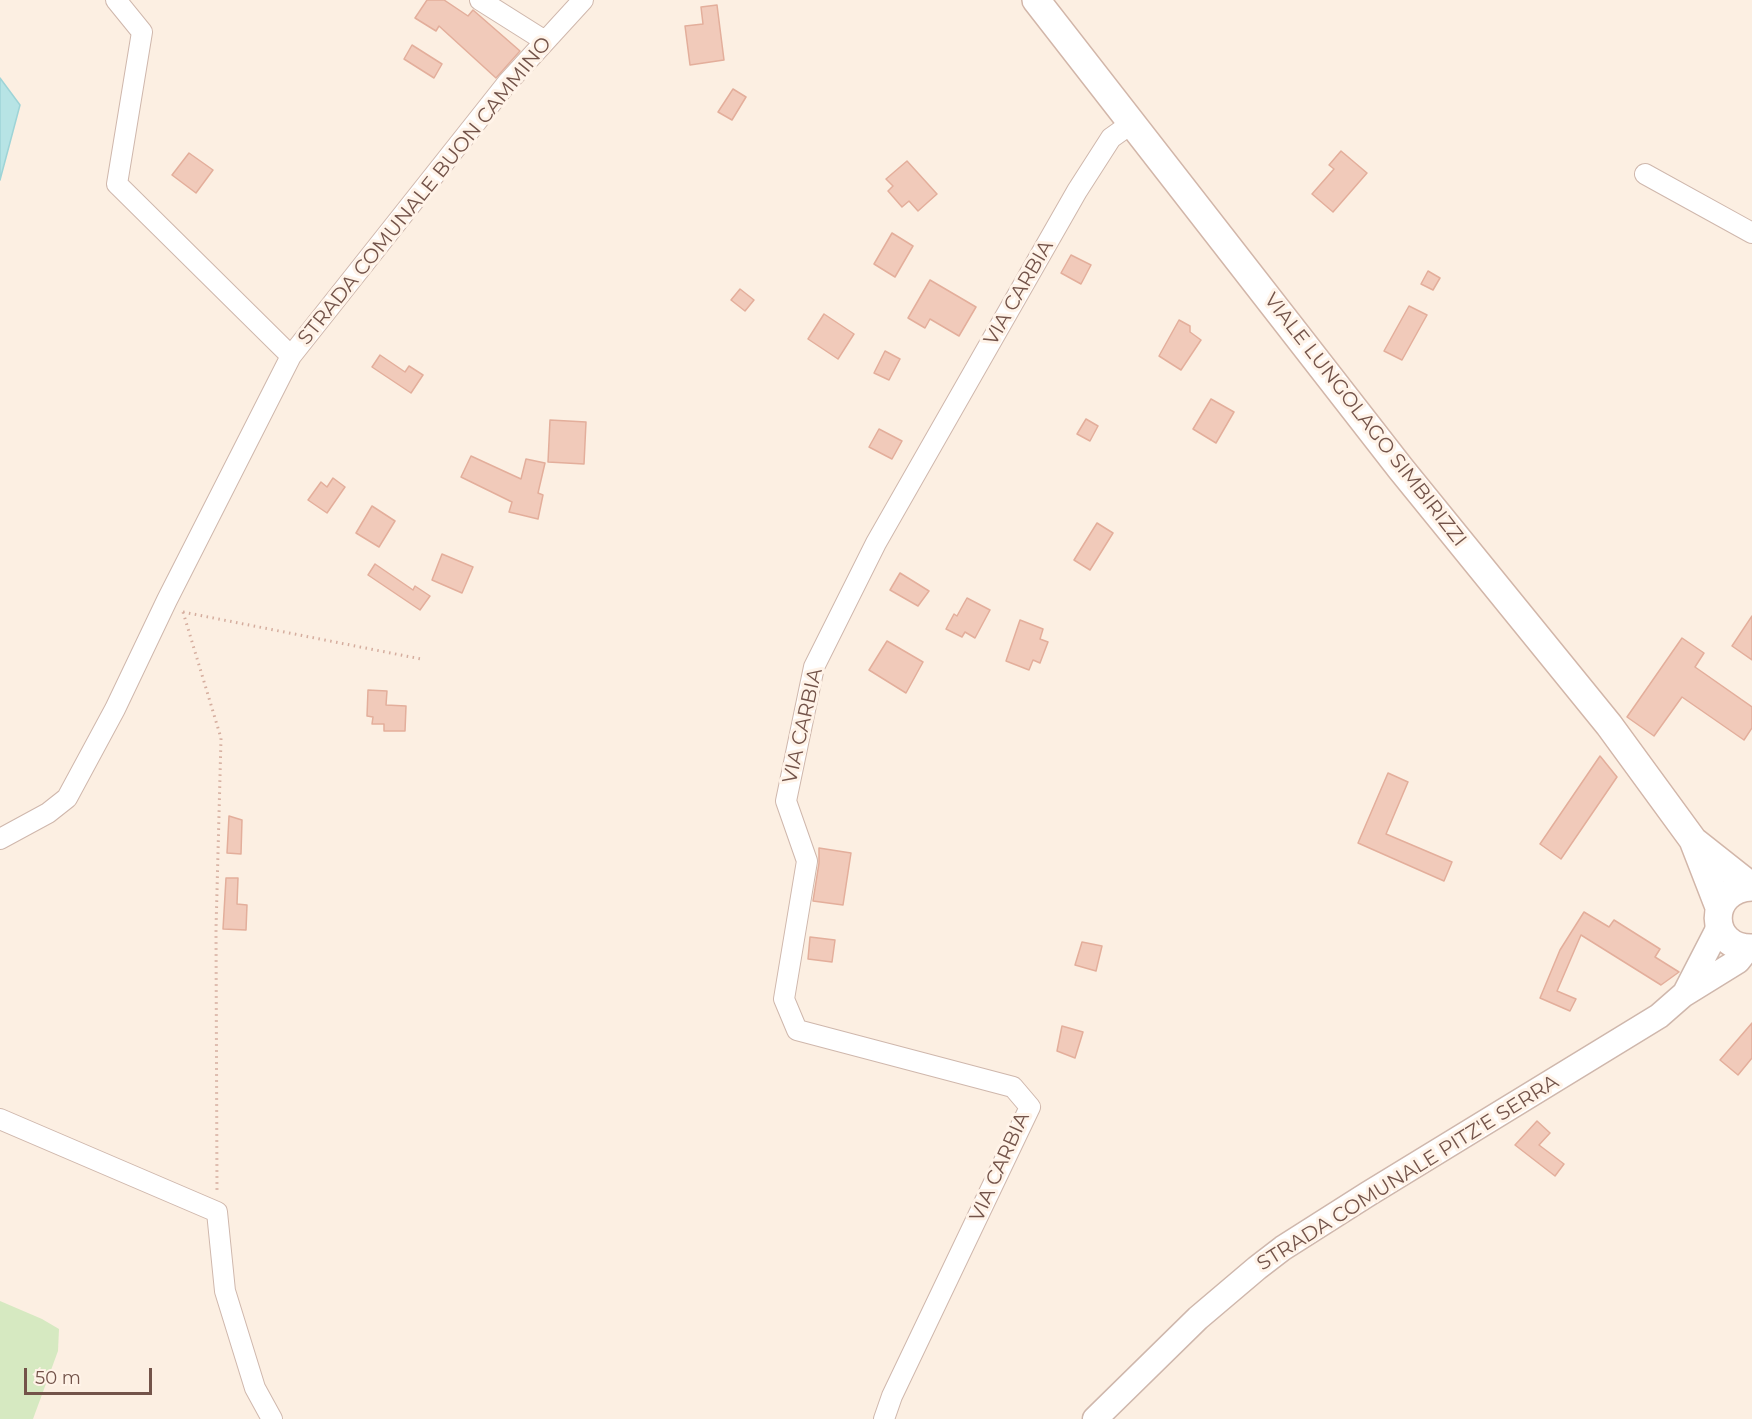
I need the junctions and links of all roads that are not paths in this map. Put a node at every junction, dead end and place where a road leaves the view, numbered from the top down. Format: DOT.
graph roads {
  1 [pos="116,0"];
  2 [pos="480,0"];
  3 [pos="582,0"];
  4 [pos="1036,0"];
  5 [pos="545,41"];
  6 [pos="1132,123"];
  7 [pos="1645,174"];
  8 [pos="1752,233"];
  9 [pos="291,356"];
  10 [pos="0,839"];
  11 [pos="1693,840"];
  12 [pos="1752,887"];
  13 [pos="1719,917"];
  14 [pos="1751,950"];
  15 [pos="1683,995"];
  16 [pos="0,1119"];
  17 [pos="272,1419"];
  18 [pos="884,1419"];
  19 [pos="1095,1419"];
  1 -- 9 [label="street"];
  2 -- 5 [label="street"];
  3 -- 5 [label="street, STRADA COMUNALE BUON CAMMINO"];
  4 -- 6 [label="main road, VIALE LUNGOLAGO SIMBIRIZZI"];
  5 -- 9 [label="street, STRADA COMUNALE BUON CAMMINO"];
  6 -- 11 [label="main road, VIALE LUNGOLAGO SIMBIRIZZI"];
  6 -- 18 [label="street, VIA CARBIA"];
  7 -- 8 [label="street"];
  9 -- 10 [label="street, STRADA COMUNALE BUON CAMMINO"];
  11 -- 12 [label="main road, VIALE LUNGOLAGO SIMBIRIZZI"];
  11 -- 13 [label="main road, VIALE LUNGOLAGO SIMBIRIZZI"];
  12 -- 13 [label="main road"];
  13 -- 14 [label="main road"];
  13 -- 15 [label="street, STRADA COMUNALE PITZ'E SERRA"];
  14 -- 15 [label="street, STRADA COMUNALE PITZ'E SERRA"];
  15 -- 19 [label="street, STRADA COMUNALE PITZ'E SERRA"];
  16 -- 17 [label="street"];
}
